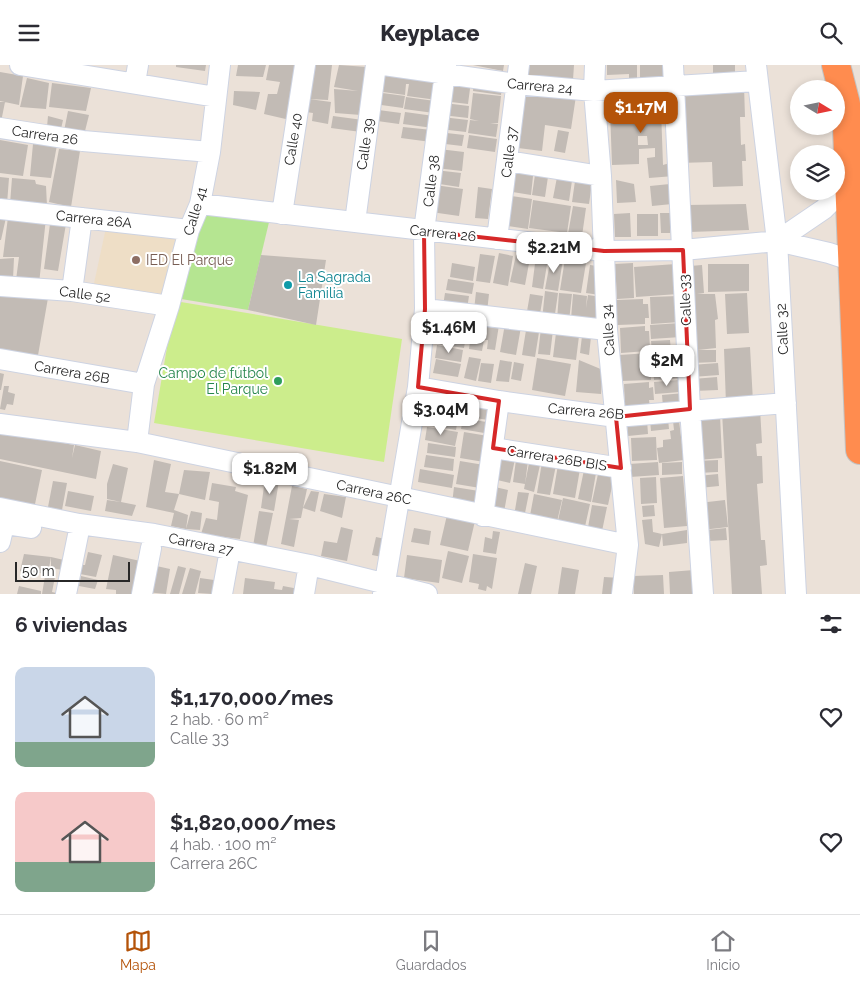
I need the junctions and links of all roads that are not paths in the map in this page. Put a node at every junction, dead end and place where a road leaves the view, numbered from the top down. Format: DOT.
graph roads {
  1 [pos="20,65"];
  2 [pos="220,65"];
  3 [pos="305,65"];
  4 [pos="376,65"];
  5 [pos="384,65"];
  6 [pos="595,65"];
  7 [pos="836,65"];
  8 [pos="445,70"];
  9 [pos="757,73"];
  10 [pos="136,74"];
  11 [pos="518,75"];
  12 [pos="673,75"];
  13 [pos="594,91"];
  14 [pos="216,97"];
  15 [pos="0,128"];
  16 [pos="210,152"];
  17 [pos="508,161"];
  18 [pos="601,176"];
  19 [pos="849,184"];
  20 [pos="200,203"];
  21 [pos="0,209"];
  22 [pos="282,214"];
  23 [pos="82,218"];
  24 [pos="355,222"];
  25 [pos="189,230"];
  26 [pos="424,231"];
  27 [pos="497,239"];
  28 [pos="777,241"];
  29 [pos="683,250"];
  30 [pos="604,251"];
  31 [pos="853,261"];
  32 [pos="0,286"];
  33 [pos="72,291"];
  34 [pos="169,306"];
  35 [pos="425,309"];
  36 [pos="607,330"];
  37 [pos="0,359"];
  38 [pos="144,384"];
  39 [pos="418,387"];
  40 [pos="499,401"];
  41 [pos="786,403"];
  42 [pos="690,409"];
  43 [pos="616,417"];
  44 [pos="0,425"];
  45 [pos="137,442"];
  46 [pos="493,448"];
  47 [pos="860,450"];
  48 [pos="621,468"];
  49 [pos="401,497"];
  50 [pos="483,516"];
  51 [pos="2,521"];
  52 [pos="78,535"];
  53 [pos="628,545"];
  54 [pos="151,548"];
  55 [pos="229,556"];
  56 [pos="306,585"];
  57 [pos="388,589"];
  58 [pos="66,594"];
  59 [pos="142,594"];
  60 [pos="222,594"];
  61 [pos="427,594"];
  62 [pos="622,594"];
  63 [pos="703,594"];
  64 [pos="796,594"];
  1 -- 10 [label="street"];
  2 -- 14 [label="street, Calle 41"];
  3 -- 22 [label="street, Calle 40"];
  4 -- 24 [label="street, Calle 39"];
  5 -- 8 [label="street, Carrera 24"];
  6 -- 13 [label="street, Calle 34"];
  7 -- 19 [label="highway"];
  8 -- 11 [label="street, Carrera 24"];
  8 -- 26 [label="street, Calle 38"];
  9 -- 12 [label="street, Carrera 24"];
  9 -- 28 [label="street, Calle 32"];
  10 -- 14 [label="street"];
  11 -- 13 [label="street, Carrera 24"];
  11 -- 17 [label="street, Calle 37"];
  12 -- 13 [label="street, Carrera 24"];
  12 -- 29 [label="street, Calle 33"];
  13 -- 18 [label="street, Calle 34"];
  14 -- 16 [label="street, Calle 41"];
  15 -- 16 [label="street, Carrera 26"];
  16 -- 20 [label="street, Calle 41"];
  17 -- 18 [label="street"];
  17 -- 27 [label="street, Calle 37"];
  18 -- 30 [label="street, Calle 34"];
  19 -- 28 [label="street, Carrera 26"];
  19 -- 31 [label="highway"];
  20 -- 22 [label="street, Carrera 26"];
  20 -- 25 [label="street, Calle 41"];
  21 -- 23 [label="street, Carrera 26A"];
  22 -- 24 [label="street, Carrera 26"];
  23 -- 25 [label="street, Carrera 26A"];
  23 -- 33 [label="street"];
  24 -- 26 [label="street, Carrera 26"];
  25 -- 34 [label="street, Calle 41"];
  26 -- 27 [label="street, Carrera 26"];
  26 -- 35 [label="street, Calle 38"];
  27 -- 30 [label="street, Carrera 26"];
  28 -- 29 [label="street, Carrera 26"];
  28 -- 31 [label="street, Carrera 26"];
  28 -- 41 [label="street, Calle 32"];
  29 -- 30 [label="street, Carrera 26"];
  29 -- 42 [label="street, Calle 33"];
  30 -- 36 [label="street, Calle 34"];
  31 -- 47 [label="highway"];
  32 -- 33 [label="street, Calle 52"];
  33 -- 34 [label="street, Calle 52"];
  34 -- 38 [label="street, Calle 41"];
  35 -- 36 [label="street"];
  35 -- 39 [label="street, Calle 38"];
  36 -- 43 [label="street, Calle 34"];
  37 -- 38 [label="street, Carrera 26B"];
  38 -- 45 [label="street, Calle 41"];
  39 -- 40 [label="street, Carrera 26B"];
  39 -- 49 [label="street, Calle 38"];
  40 -- 43 [label="street, Carrera 26B"];
  40 -- 46 [label="street"];
  41 -- 42 [label="street, Carrera 26B"];
  41 -- 64 [label="street, Calle 32"];
  42 -- 43 [label="street, Carrera 26B"];
  42 -- 63 [label="street, Calle 33"];
  43 -- 48 [label="street, Calle 34"];
  44 -- 45 [label="street, Carrera 26C"];
  45 -- 49 [label="street, Carrera 26C"];
  46 -- 48 [label="street, Carrera 26B BIS"];
  46 -- 50 [label="street"];
  48 -- 53 [label="street, Calle 34"];
  49 -- 50 [label="street, Carrera 26C"];
  49 -- 57 [label="street, Calle 38"];
  50 -- 53 [label="street, Carrera 26C"];
  51 -- 52 [label="street, Carrera 27"];
  51 -- 55 [label="street, Carrera 27"];
  52 -- 54 [label="street, Carrera 27"];
  52 -- 58 [label="street"];
  53 -- 62 [label="street, Calle 34"];
  54 -- 55 [label="street, Carrera 27"];
  54 -- 59 [label="street"];
  55 -- 56 [label="street, Carrera 27"];
  55 -- 57 [label="street, Carrera 27"];
  55 -- 60 [label="street"];
  56 -- 57 [label="street, Carrera 27"];
  57 -- 61 [label="street, Carrera 27"];
}
